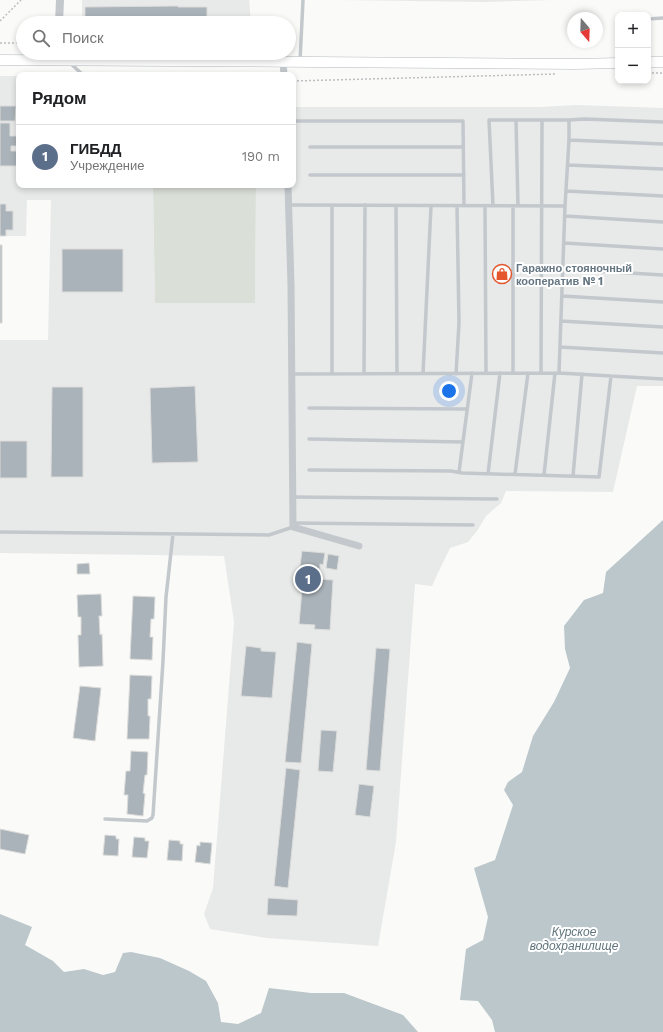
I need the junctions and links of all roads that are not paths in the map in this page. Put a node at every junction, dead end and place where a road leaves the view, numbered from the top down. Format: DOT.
graph roads {
  1 [pos="60,0"];
  2 [pos="303,0"];
  3 [pos="59,16"];
  4 [pos="663,18"];
  5 [pos="651,19"];
  6 [pos="16,59"];
  7 [pos="0,60"];
  8 [pos="65,60"];
  9 [pos="263,60"];
  10 [pos="283,62"];
  11 [pos="300,62"];
  12 [pos="651,62"];
  13 [pos="663,62"];
  14 [pos="615,63"];
  15 [pos="79,72"];
  16 [pos="284,72"];
  17 [pos="516,120"];
  18 [pos="542,120"];
  19 [pos="569,120"];
  20 [pos="296,121"];
  21 [pos="663,122"];
  22 [pos="569,140"];
  23 [pos="663,144"];
  24 [pos="310,147"];
  25 [pos="463,147"];
  26 [pos="568,165"];
  27 [pos="663,169"];
  28 [pos="310,175"];
  29 [pos="464,175"];
  30 [pos="288,188"];
  31 [pos="566,191"];
  32 [pos="663,196"];
  33 [pos="289,205"];
  34 [pos="332,205"];
  35 [pos="365,205"];
  36 [pos="396,206"];
  37 [pos="431,206"];
  38 [pos="457,206"];
  39 [pos="464,206"];
  40 [pos="484,206"];
  41 [pos="493,206"];
  42 [pos="513,206"];
  43 [pos="518,206"];
  44 [pos="542,206"];
  45 [pos="565,206"];
  46 [pos="565,216"];
  47 [pos="663,222"];
  48 [pos="564,243"];
  49 [pos="663,249"];
  50 [pos="563,269"];
  51 [pos="663,275"];
  52 [pos="562,296"];
  53 [pos="663,302"];
  54 [pos="561,321"];
  55 [pos="663,327"];
  56 [pos="560,347"];
  57 [pos="663,353"];
  58 [pos="500,373"];
  59 [pos="514,373"];
  60 [pos="528,373"];
  61 [pos="541,373"];
  62 [pos="557,373"];
  63 [pos="292,374"];
  64 [pos="332,374"];
  65 [pos="364,374"];
  66 [pos="397,374"];
  67 [pos="423,374"];
  68 [pos="456,374"];
  69 [pos="472,374"];
  70 [pos="486,374"];
  71 [pos="582,374"];
  72 [pos="611,376"];
  73 [pos="663,379"];
  74 [pos="309,408"];
  75 [pos="467,409"];
  76 [pos="309,439"];
  77 [pos="463,442"];
  78 [pos="309,470"];
  79 [pos="459,472"];
  80 [pos="488,474"];
  81 [pos="515,474"];
  82 [pos="544,475"];
  83 [pos="573,476"];
  84 [pos="293,497"];
  85 [pos="498,499"];
  86 [pos="293,525"];
  87 [pos="473,525"];
  88 [pos="0,532"];
  89 [pos="173,534"];
  90 [pos="359,546"];
  91 [pos="104,819"];
  1 -- 3 [label="street"];
  2 -- 11 [label="lane"];
  4 -- 5 [label="lane"];
  6 -- 7 [label="main road"];
  8 -- 15 [label="lane"];
  9 -- 10 [label="main road"];
  10 -- 11 [label="main road"];
  10 -- 16 [label="street"];
  11 -- 14 [label="main road"];
  12 -- 13 [label="main road"];
  17 -- 18 [label="lane"];
  17 -- 41 [label="lane"];
  17 -- 43 [label="lane"];
  18 -- 19 [label="lane"];
  18 -- 44 [label="lane"];
  19 -- 21 [label="lane"];
  19 -- 22 [label="lane"];
  20 -- 25 [label="lane"];
  22 -- 23 [label="lane"];
  22 -- 26 [label="lane"];
  24 -- 25 [label="lane"];
  25 -- 29 [label="lane"];
  26 -- 27 [label="lane"];
  26 -- 31 [label="lane"];
  28 -- 29 [label="lane"];
  29 -- 39 [label="lane"];
  30 -- 33 [label="street"];
  31 -- 32 [label="lane"];
  31 -- 45 [label="lane"];
  33 -- 34 [label="lane"];
  33 -- 63 [label="street"];
  34 -- 35 [label="lane"];
  34 -- 64 [label="lane"];
  35 -- 36 [label="lane"];
  35 -- 65 [label="lane"];
  36 -- 37 [label="lane"];
  36 -- 66 [label="lane"];
  37 -- 38 [label="lane"];
  37 -- 67 [label="lane"];
  38 -- 39 [label="lane"];
  38 -- 68 [label="lane"];
  39 -- 40 [label="lane"];
  40 -- 41 [label="lane"];
  40 -- 70 [label="lane"];
  41 -- 42 [label="lane"];
  42 -- 43 [label="lane"];
  42 -- 59 [label="lane"];
  43 -- 44 [label="lane"];
  44 -- 45 [label="lane"];
  44 -- 61 [label="lane"];
  45 -- 46 [label="lane"];
  46 -- 47 [label="lane"];
  46 -- 48 [label="lane"];
  48 -- 49 [label="lane"];
  48 -- 50 [label="lane"];
  50 -- 51 [label="lane"];
  50 -- 52 [label="lane"];
  52 -- 53 [label="lane"];
  52 -- 54 [label="lane"];
  54 -- 55 [label="lane"];
  54 -- 56 [label="lane"];
  56 -- 57 [label="lane"];
  56 -- 62 [label="lane"];
  58 -- 59 [label="lane"];
  58 -- 70 [label="lane"];
  58 -- 80 [label="lane"];
  59 -- 60 [label="lane"];
  60 -- 61 [label="lane"];
  60 -- 81 [label="lane"];
  61 -- 62 [label="lane"];
  62 -- 71 [label="lane"];
  62 -- 82 [label="lane"];
  63 -- 64 [label="lane"];
  63 -- 84 [label="street"];
  64 -- 65 [label="lane"];
  65 -- 66 [label="lane"];
  66 -- 67 [label="lane"];
  67 -- 68 [label="lane"];
  68 -- 69 [label="lane"];
  69 -- 70 [label="lane"];
  69 -- 75 [label="lane"];
  71 -- 72 [label="lane"];
  71 -- 83 [label="lane"];
  72 -- 73 [label="lane"];
  72 -- 83 [label="lane"];
  74 -- 75 [label="lane"];
  75 -- 77 [label="lane"];
  76 -- 77 [label="lane"];
  77 -- 79 [label="lane"];
  78 -- 79 [label="lane"];
  79 -- 80 [label="lane"];
  80 -- 81 [label="lane"];
  81 -- 82 [label="lane"];
  82 -- 83 [label="lane"];
  84 -- 85 [label="lane"];
  84 -- 86 [label="street"];
  86 -- 87 [label="lane"];
  86 -- 89 [label="lane"];
  86 -- 90 [label="street"];
  88 -- 89 [label="lane"];
  89 -- 91 [label="lane"];
}
